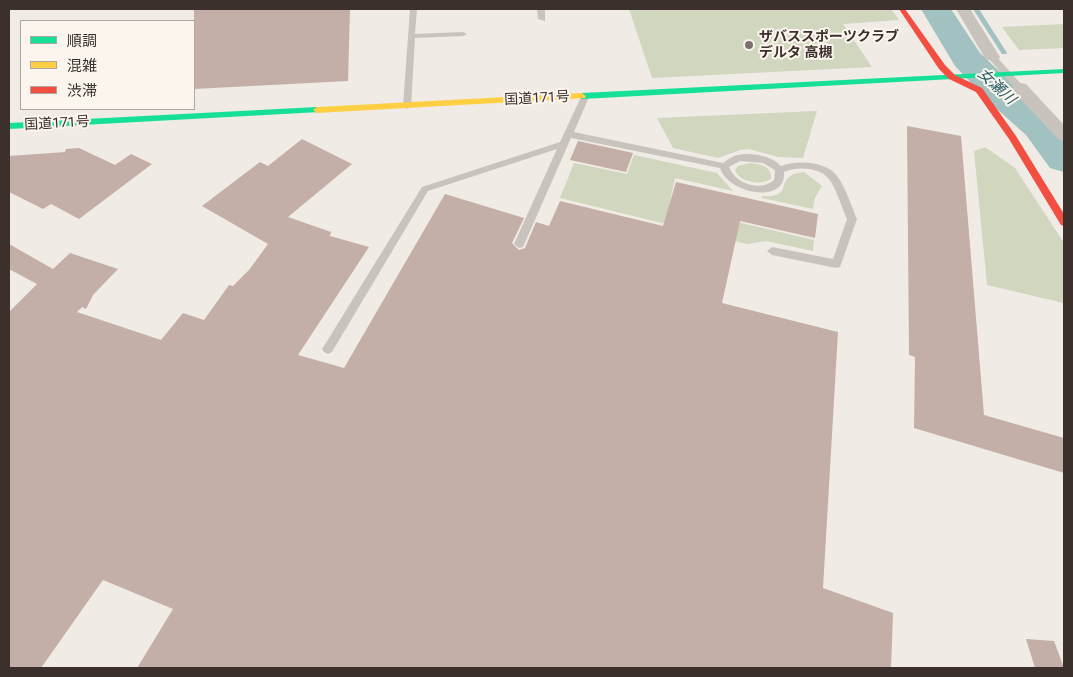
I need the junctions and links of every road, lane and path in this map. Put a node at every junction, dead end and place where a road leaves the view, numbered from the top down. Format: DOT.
graph roads {
  1 [pos="412,9"];
  2 [pos="541,9"];
  3 [pos="902,9"];
  4 [pos="963,9"];
  5 [pos="542,19"];
  6 [pos="463,34"];
  7 [pos="412,36"];
  8 [pos="992,57"];
  9 [pos="1064,71"];
  10 [pos="1003,74"];
  11 [pos="952,77"];
  12 [pos="1020,88"];
  13 [pos="585,97"];
  14 [pos="407,106"];
  15 [pos="9,126"];
  16 [pos="568,134"];
  17 [pos="1064,135"];
  18 [pos="564,144"];
  19 [pos="724,166"];
  20 [pos="780,170"];
  21 [pos="1064,222"];
  22 [pos="519,244"];
  23 [pos="772,251"];
  24 [pos="328,349"];
  1 -- 7 [label="lane"];
  2 -- 5 [label="lane"];
  3 -- 11 [label="main road"];
  4 -- 8 [label="street"];
  6 -- 7 [label="lane"];
  7 -- 14 [label="lane"];
  8 -- 10 [label="lane"];
  9 -- 10 [label="main road, 国道171号"];
  10 -- 11 [label="main road, 国道171号"];
  10 -- 12 [label="lane"];
  11 -- 13 [label="main road, 国道171号"];
  11 -- 21 [label="main road"];
  12 -- 17 [label="street"];
  13 -- 14 [label="main road, 国道171号"];
  13 -- 16 [label="lane"];
  14 -- 15 [label="main road, 国道171号"];
  16 -- 18 [label="lane"];
  16 -- 19 [label="lane"];
  18 -- 22 [label="lane"];
  18 -- 24 [label="lane"];
  19 -- 20 [label="lane"];
  19 -- 20 [label="lane"];
  20 -- 23 [label="lane"];
}
